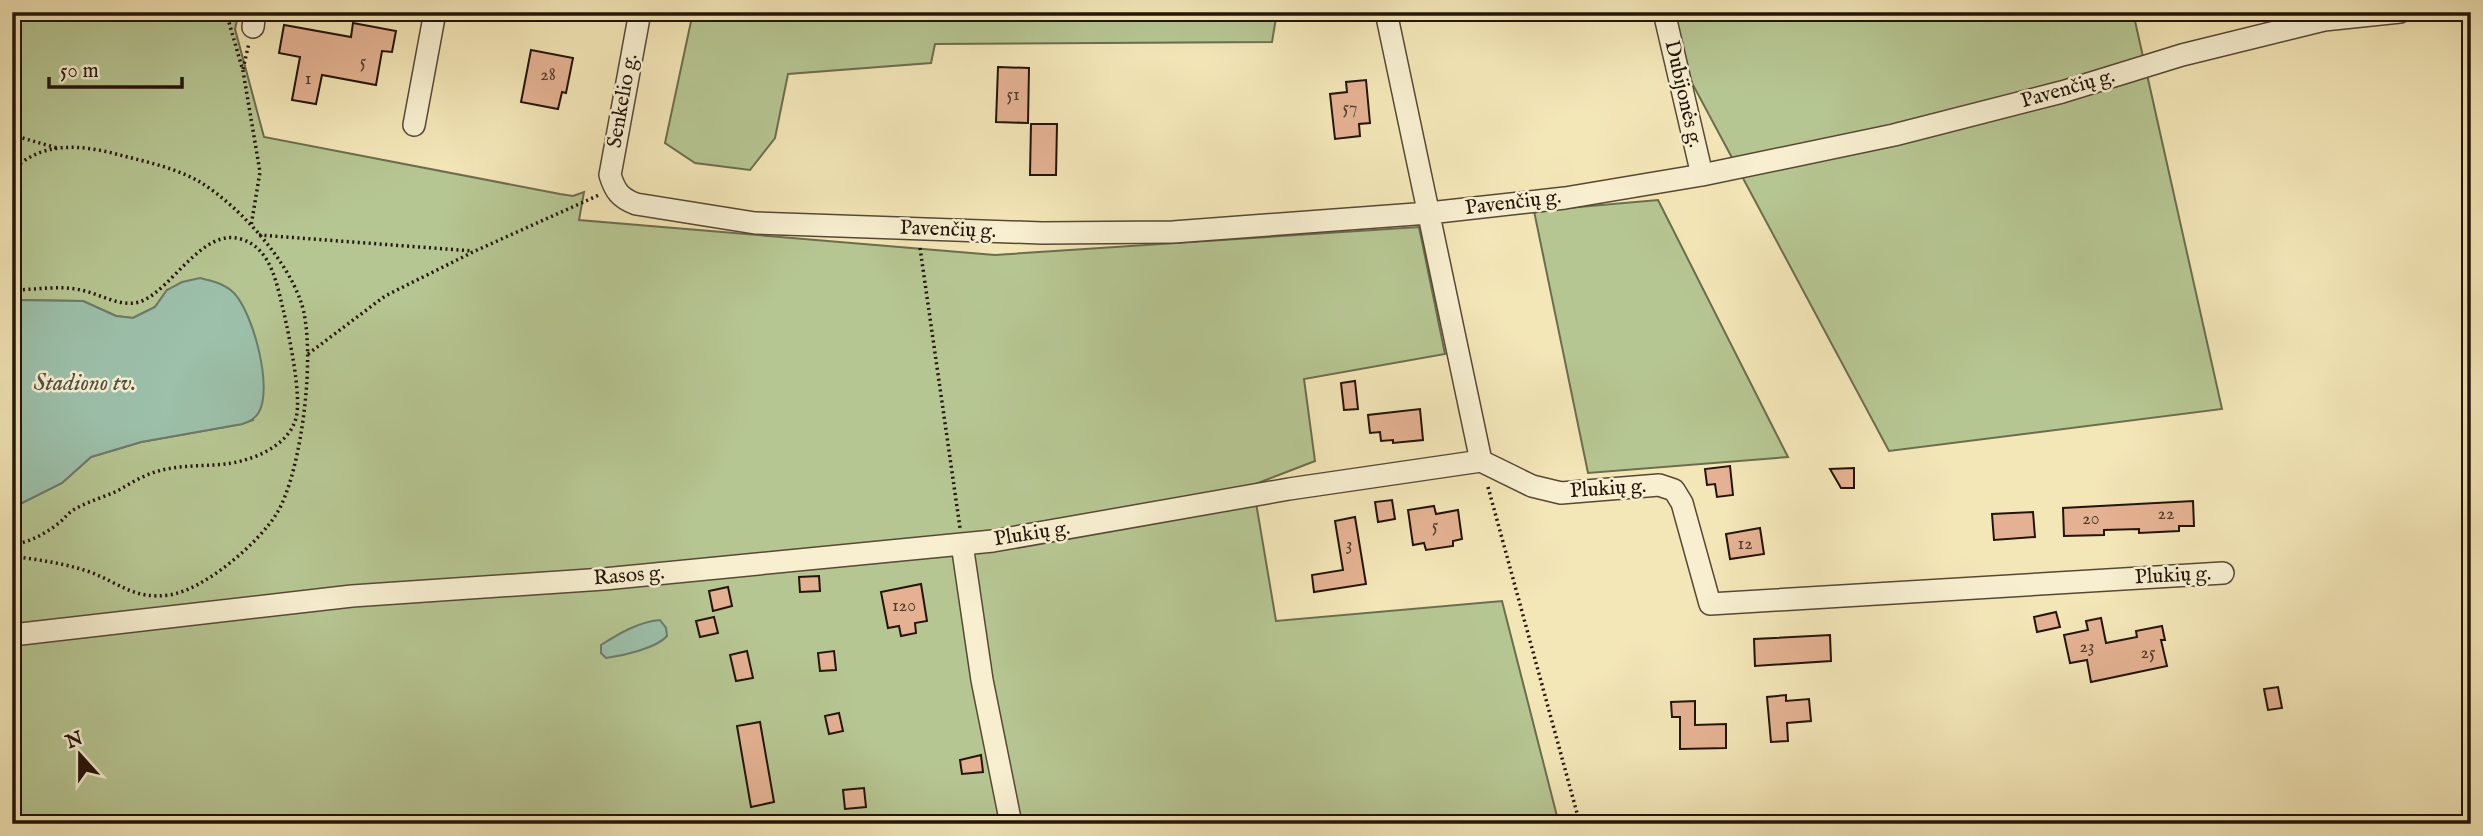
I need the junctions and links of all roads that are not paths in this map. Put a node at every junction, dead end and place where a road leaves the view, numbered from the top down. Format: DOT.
graph roads {
  1 [pos="435,12"];
  2 [pos="640,12"];
  3 [pos="1385,12"];
  4 [pos="1664,12"];
  5 [pos="2400,12"];
  6 [pos="414,125"];
  7 [pos="1702,175"];
  8 [pos="614,189"];
  9 [pos="1429,213"];
  10 [pos="1481,461"];
  11 [pos="962,544"];
  12 [pos="2223,573"];
  13 [pos="12,635"];
  14 [pos="1011,824"];
  1 -- 6 [label="street"];
  2 -- 8 [label="street, Senkelio g."];
  3 -- 9 [label="street"];
  4 -- 7 [label="street, Dubijonės g."];
  5 -- 7 [label="street, Pavenčių g."];
  7 -- 9 [label="street, Pavenčių g."];
  8 -- 9 [label="street, Pavenčių g."];
  9 -- 10 [label="street"];
  10 -- 11 [label="street, Plukių g."];
  10 -- 12 [label="street, Plukių g."];
  11 -- 13 [label="street, Rasos g."];
  11 -- 14 [label="street"];
}
